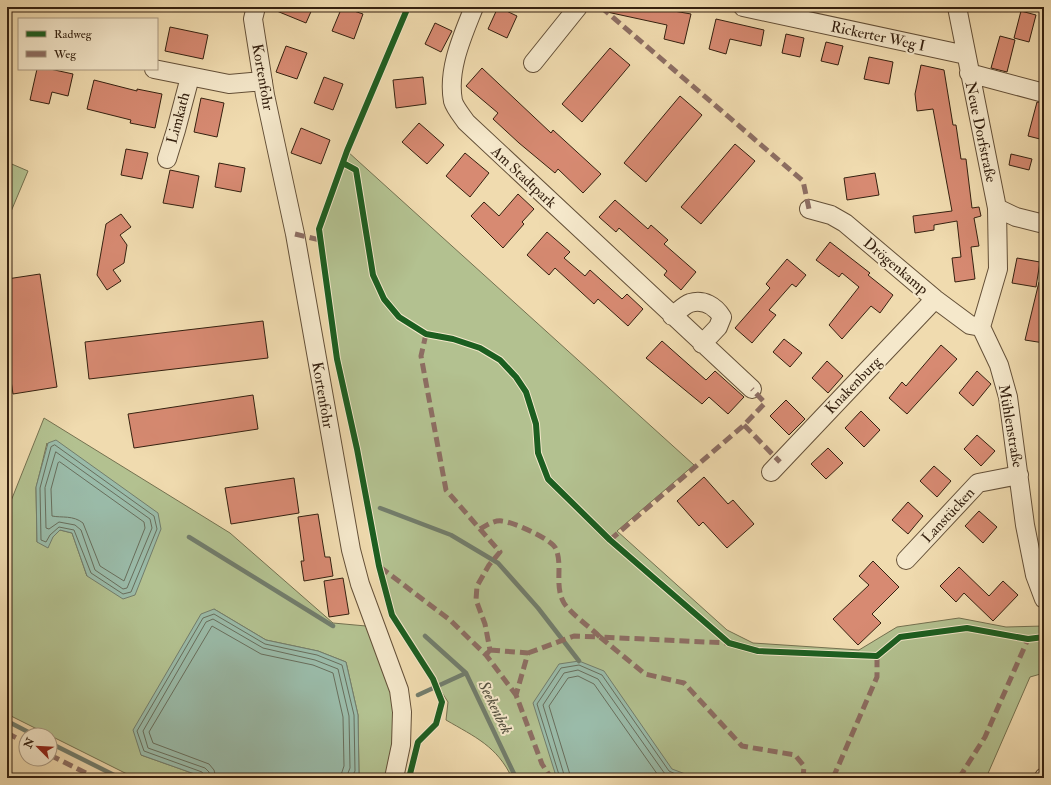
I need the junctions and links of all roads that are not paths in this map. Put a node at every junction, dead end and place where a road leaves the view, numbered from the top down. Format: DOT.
graph roads {
  1 [pos="256,7"];
  2 [pos="474,7"];
  3 [pos="578,7"];
  4 [pos="743,7"];
  5 [pos="957,7"];
  6 [pos="533,63"];
  7 [pos="968,64"];
  8 [pos="158,70"];
  9 [pos="190,77"];
  10 [pos="263,81"];
  11 [pos="1044,93"];
  12 [pos="166,159"];
  13 [pos="997,208"];
  14 [pos="809,209"];
  15 [pos="1044,224"];
  16 [pos="935,299"];
  17 [pos="672,316"];
  18 [pos="981,328"];
  19 [pos="702,344"];
  20 [pos="752,389"];
  21 [pos="771,472"];
  22 [pos="1019,475"];
  23 [pos="906,560"];
  24 [pos="1044,599"];
  25 [pos="394,778"];
  1 -- 10 [label="street, Kortenfohr"];
  2 -- 17 [label="street, Am Stadtpark"];
  3 -- 6 [label="street"];
  4 -- 7 [label="street, Rickerter Weg I"];
  5 -- 7 [label="street, Neue Dorfstraße"];
  7 -- 11 [label="street, Rickerter Weg I"];
  7 -- 13 [label="street, Neue Dorfstraße"];
  8 -- 9 [label="street, Limkath"];
  9 -- 10 [label="street, Limkath"];
  9 -- 12 [label="street, Limkath"];
  10 -- 25 [label="street, Kortenfohr"];
  13 -- 15 [label="street"];
  13 -- 18 [label="street"];
  14 -- 16 [label="street, Drögenkamp"];
  16 -- 18 [label="street, Drögenkamp"];
  16 -- 21 [label="street, Knakenburg"];
  17 -- 19 [label="street, Am Stadtpark"];
  17 -- 19 [label="street"];
  18 -- 22 [label="street, Mühlenstraße"];
  19 -- 20 [label="street, Am Stadtpark"];
  22 -- 23 [label="street, Lanstücken"];
  22 -- 24 [label="street, Mühlenstraße"];
}
